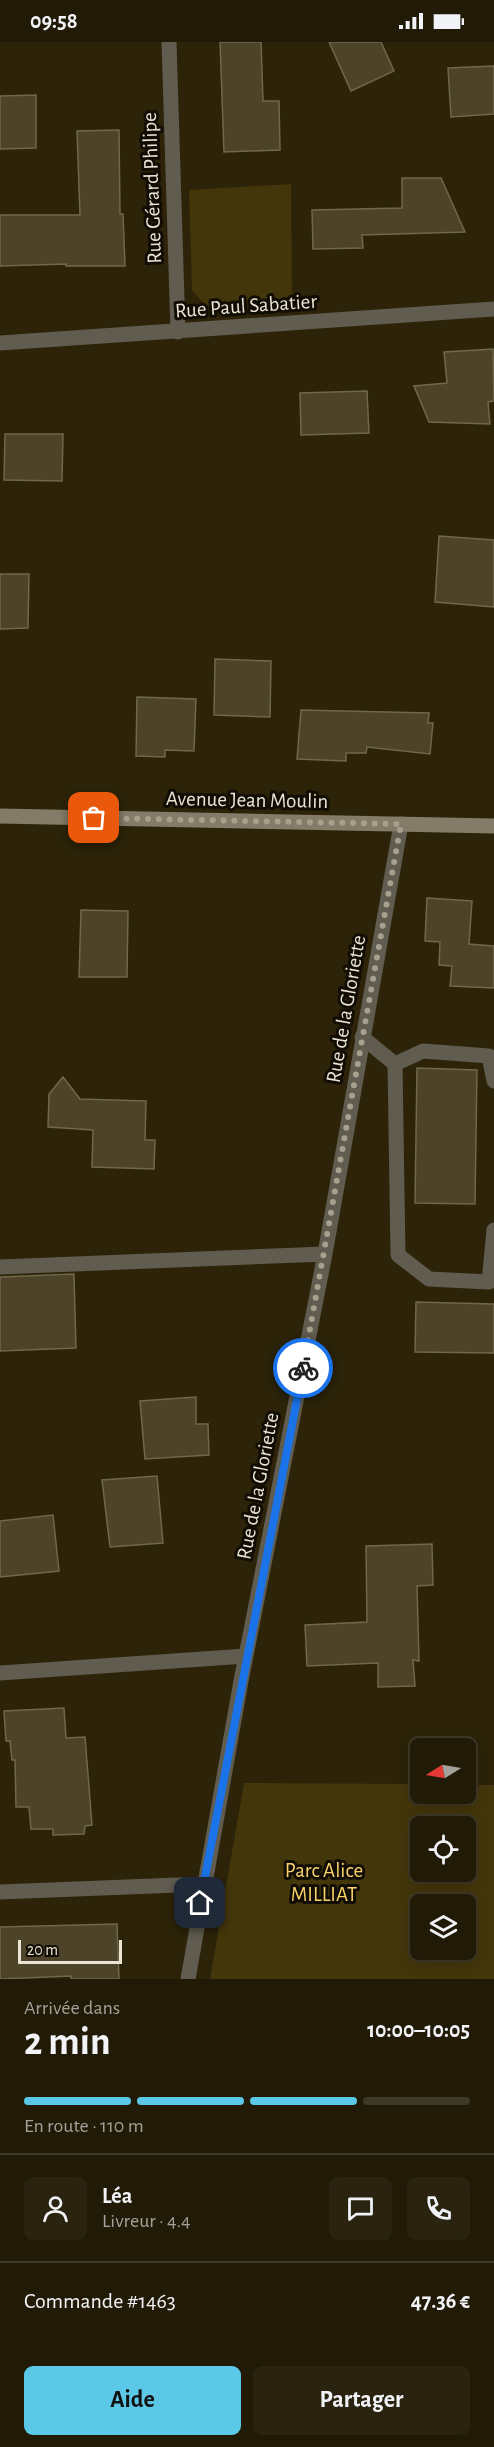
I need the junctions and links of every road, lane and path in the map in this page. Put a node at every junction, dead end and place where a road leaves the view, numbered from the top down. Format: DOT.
graph roads {
  1 [pos="169,42"];
  2 [pos="494,309"];
  3 [pos="178,332"];
  4 [pos="0,343"];
  5 [pos="0,816"];
  6 [pos="401,824"];
  7 [pos="494,826"];
  8 [pos="362,1037"];
  9 [pos="394,1064"];
  10 [pos="494,1081"];
  11 [pos="494,1230"];
  12 [pos="325,1254"];
  13 [pos="0,1267"];
  14 [pos="246,1656"];
  15 [pos="0,1673"];
  16 [pos="203,1884"];
  17 [pos="0,1892"];
  18 [pos="188,1979"];
  1 -- 3 [label="street, Rue Gérard Philipe"];
  2 -- 3 [label="street, Rue Paul Sabatier"];
  3 -- 4 [label="street, Rue Paul Sabatier"];
  5 -- 6 [label="main road, Avenue Jean Moulin"];
  6 -- 7 [label="main road, Avenue Jean Moulin"];
  6 -- 8 [label="street, Rue de la Gloriette"];
  8 -- 9 [label="street"];
  8 -- 12 [label="street, Rue de la Gloriette"];
  9 -- 10 [label="street"];
  9 -- 11 [label="street"];
  12 -- 13 [label="street"];
  12 -- 14 [label="street, Rue de la Gloriette"];
  14 -- 15 [label="street"];
  14 -- 16 [label="street, Rue de la Gloriette"];
  16 -- 17 [label="street"];
  16 -- 18 [label="street, Rue de la Gloriette"];
}
